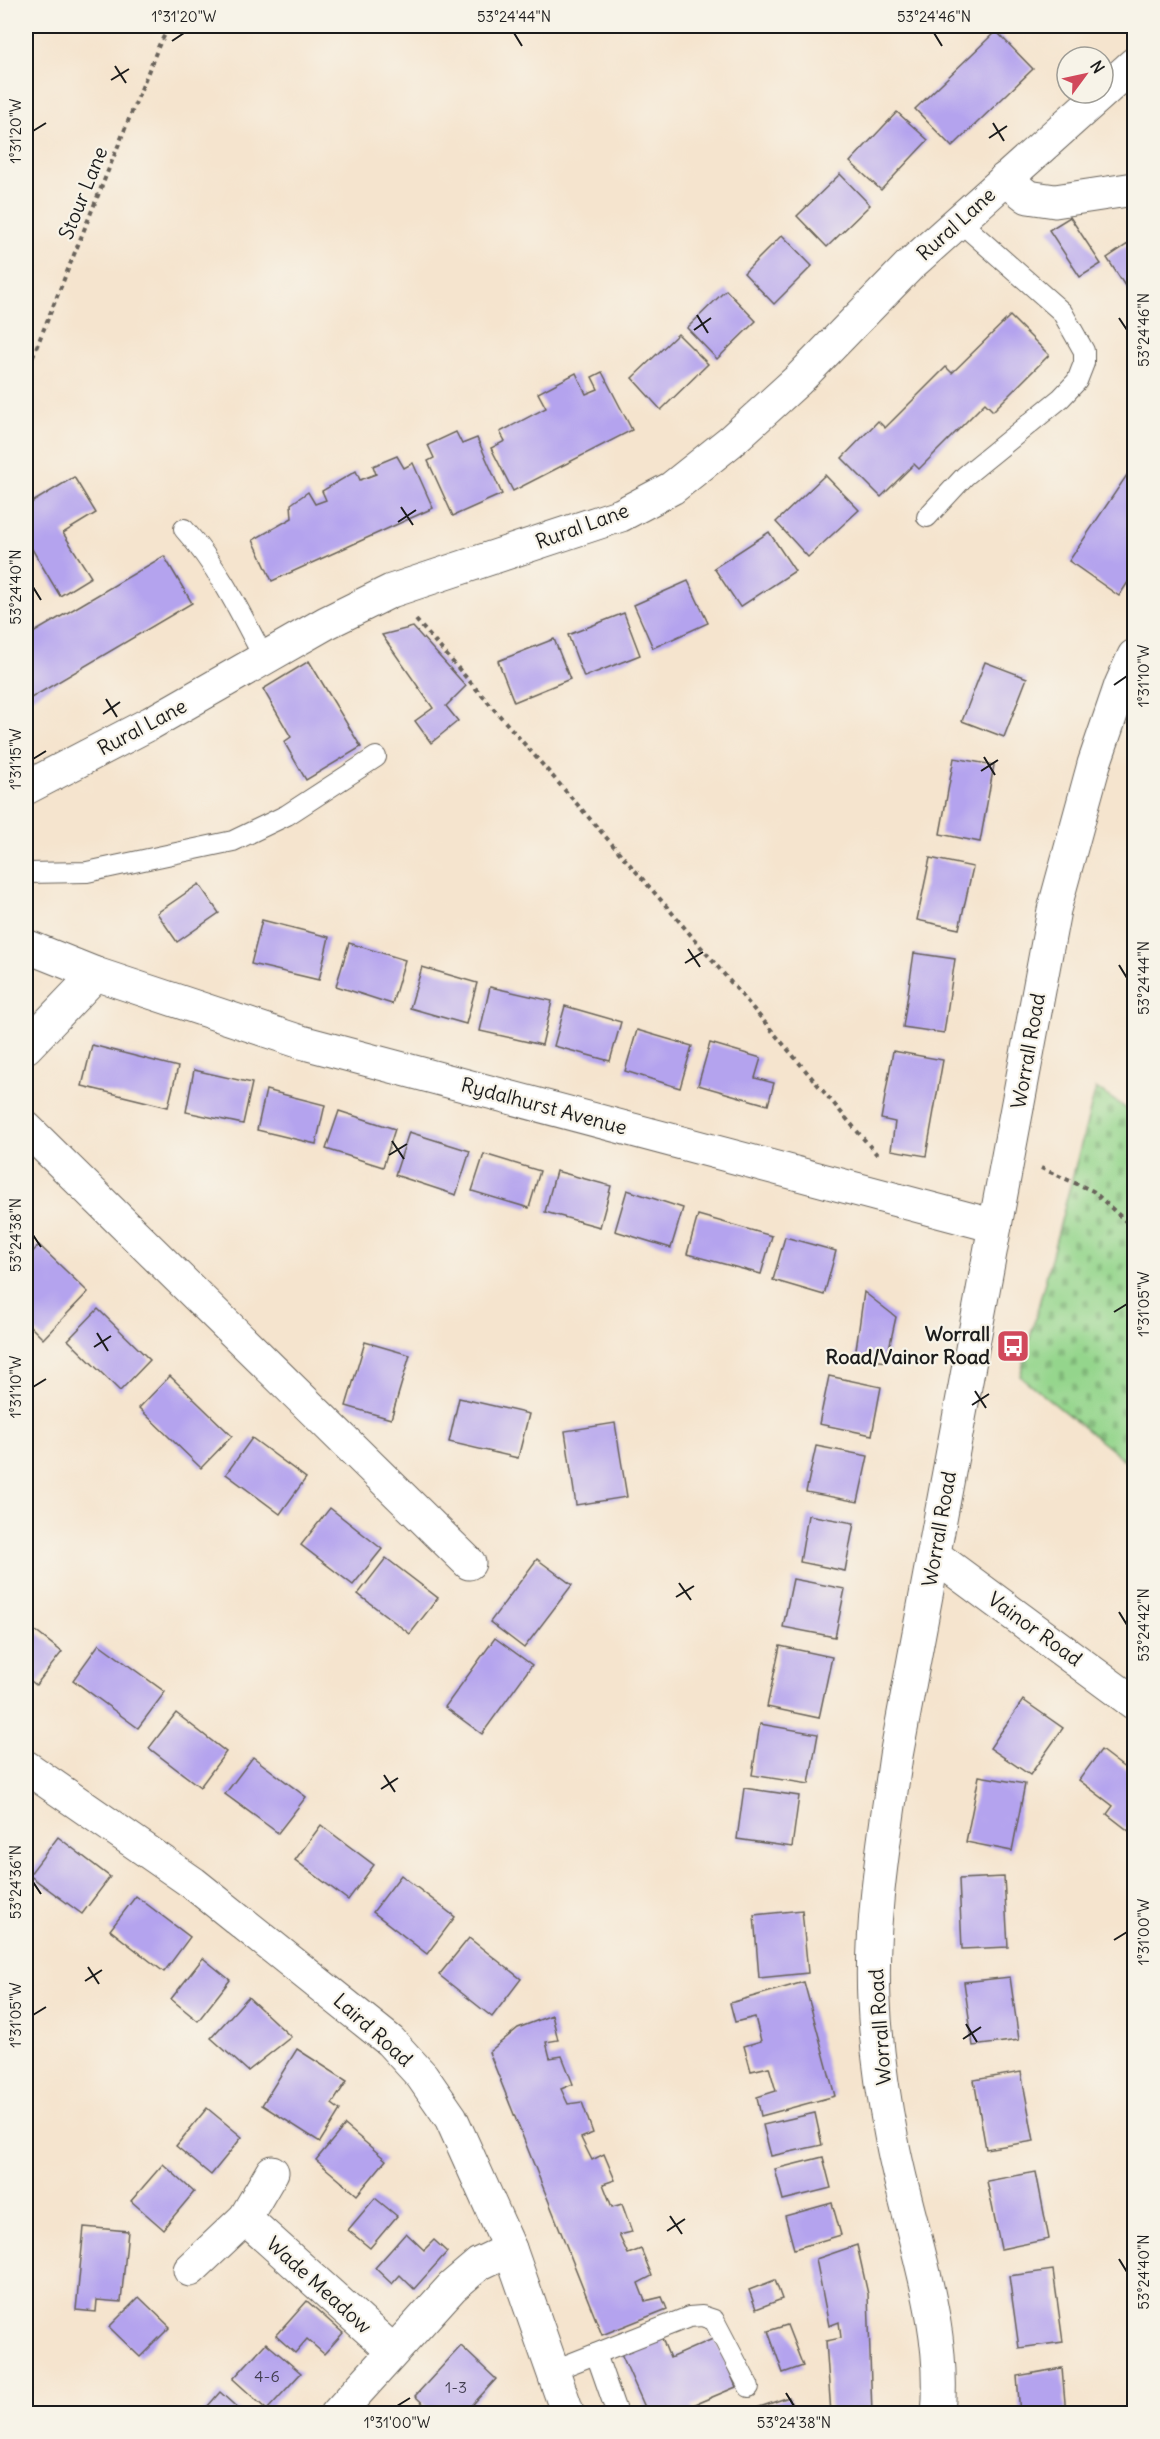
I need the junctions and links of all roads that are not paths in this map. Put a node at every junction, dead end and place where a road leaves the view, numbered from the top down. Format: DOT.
graph roads {
  1 [pos="1134,64"];
  2 [pos="1005,179"];
  3 [pos="1134,189"];
  4 [pos="958,221"];
  5 [pos="927,517"];
  6 [pos="184,529"];
  7 [pos="1134,656"];
  8 [pos="264,658"];
  9 [pos="376,757"];
  10 [pos="26,788"];
  11 [pos="26,873"];
  12 [pos="26,946"];
  13 [pos="96,974"];
  14 [pos="26,1047"];
  15 [pos="26,1128"];
  16 [pos="995,1226"];
  17 [pos="935,1556"];
  18 [pos="469,1563"];
  19 [pos="1134,1703"];
  20 [pos="27,1772"];
  21 [pos="272,2172"];
  22 [pos="245,2218"];
  23 [pos="510,2249"];
  24 [pos="190,2270"];
  25 [pos="393,2351"];
  26 [pos="596,2354"];
  27 [pos="552,2371"];
  28 [pos="749,2387"];
  29 [pos="337,2414"];
  30 [pos="568,2414"];
  31 [pos="617,2414"];
  32 [pos="938,2414"];
  1 -- 2 [label="street, Rural Lane"];
  2 -- 3 [label="street"];
  2 -- 4 [label="street, Rural Lane"];
  4 -- 5 [label="lane"];
  4 -- 8 [label="street, Rural Lane"];
  6 -- 8 [label="lane"];
  7 -- 16 [label="street, Worrall Road"];
  8 -- 10 [label="street, Rural Lane"];
  9 -- 11 [label="lane"];
  12 -- 13 [label="street, Rydalhurst Avenue"];
  13 -- 14 [label="street"];
  13 -- 16 [label="street, Rydalhurst Avenue"];
  15 -- 18 [label="street"];
  16 -- 17 [label="street, Worrall Road"];
  17 -- 19 [label="street, Vainor Road"];
  17 -- 32 [label="street, Worrall Road"];
  20 -- 23 [label="street, Laird Road"];
  21 -- 22 [label="street"];
  22 -- 24 [label="street"];
  22 -- 25 [label="street, Wade Meadow"];
  23 -- 25 [label="street"];
  23 -- 27 [label="street, Laird Road"];
  25 -- 29 [label="street"];
  26 -- 27 [label="lane"];
  26 -- 28 [label="lane"];
  26 -- 31 [label="lane"];
  27 -- 30 [label="street, Laird Road"];
}
